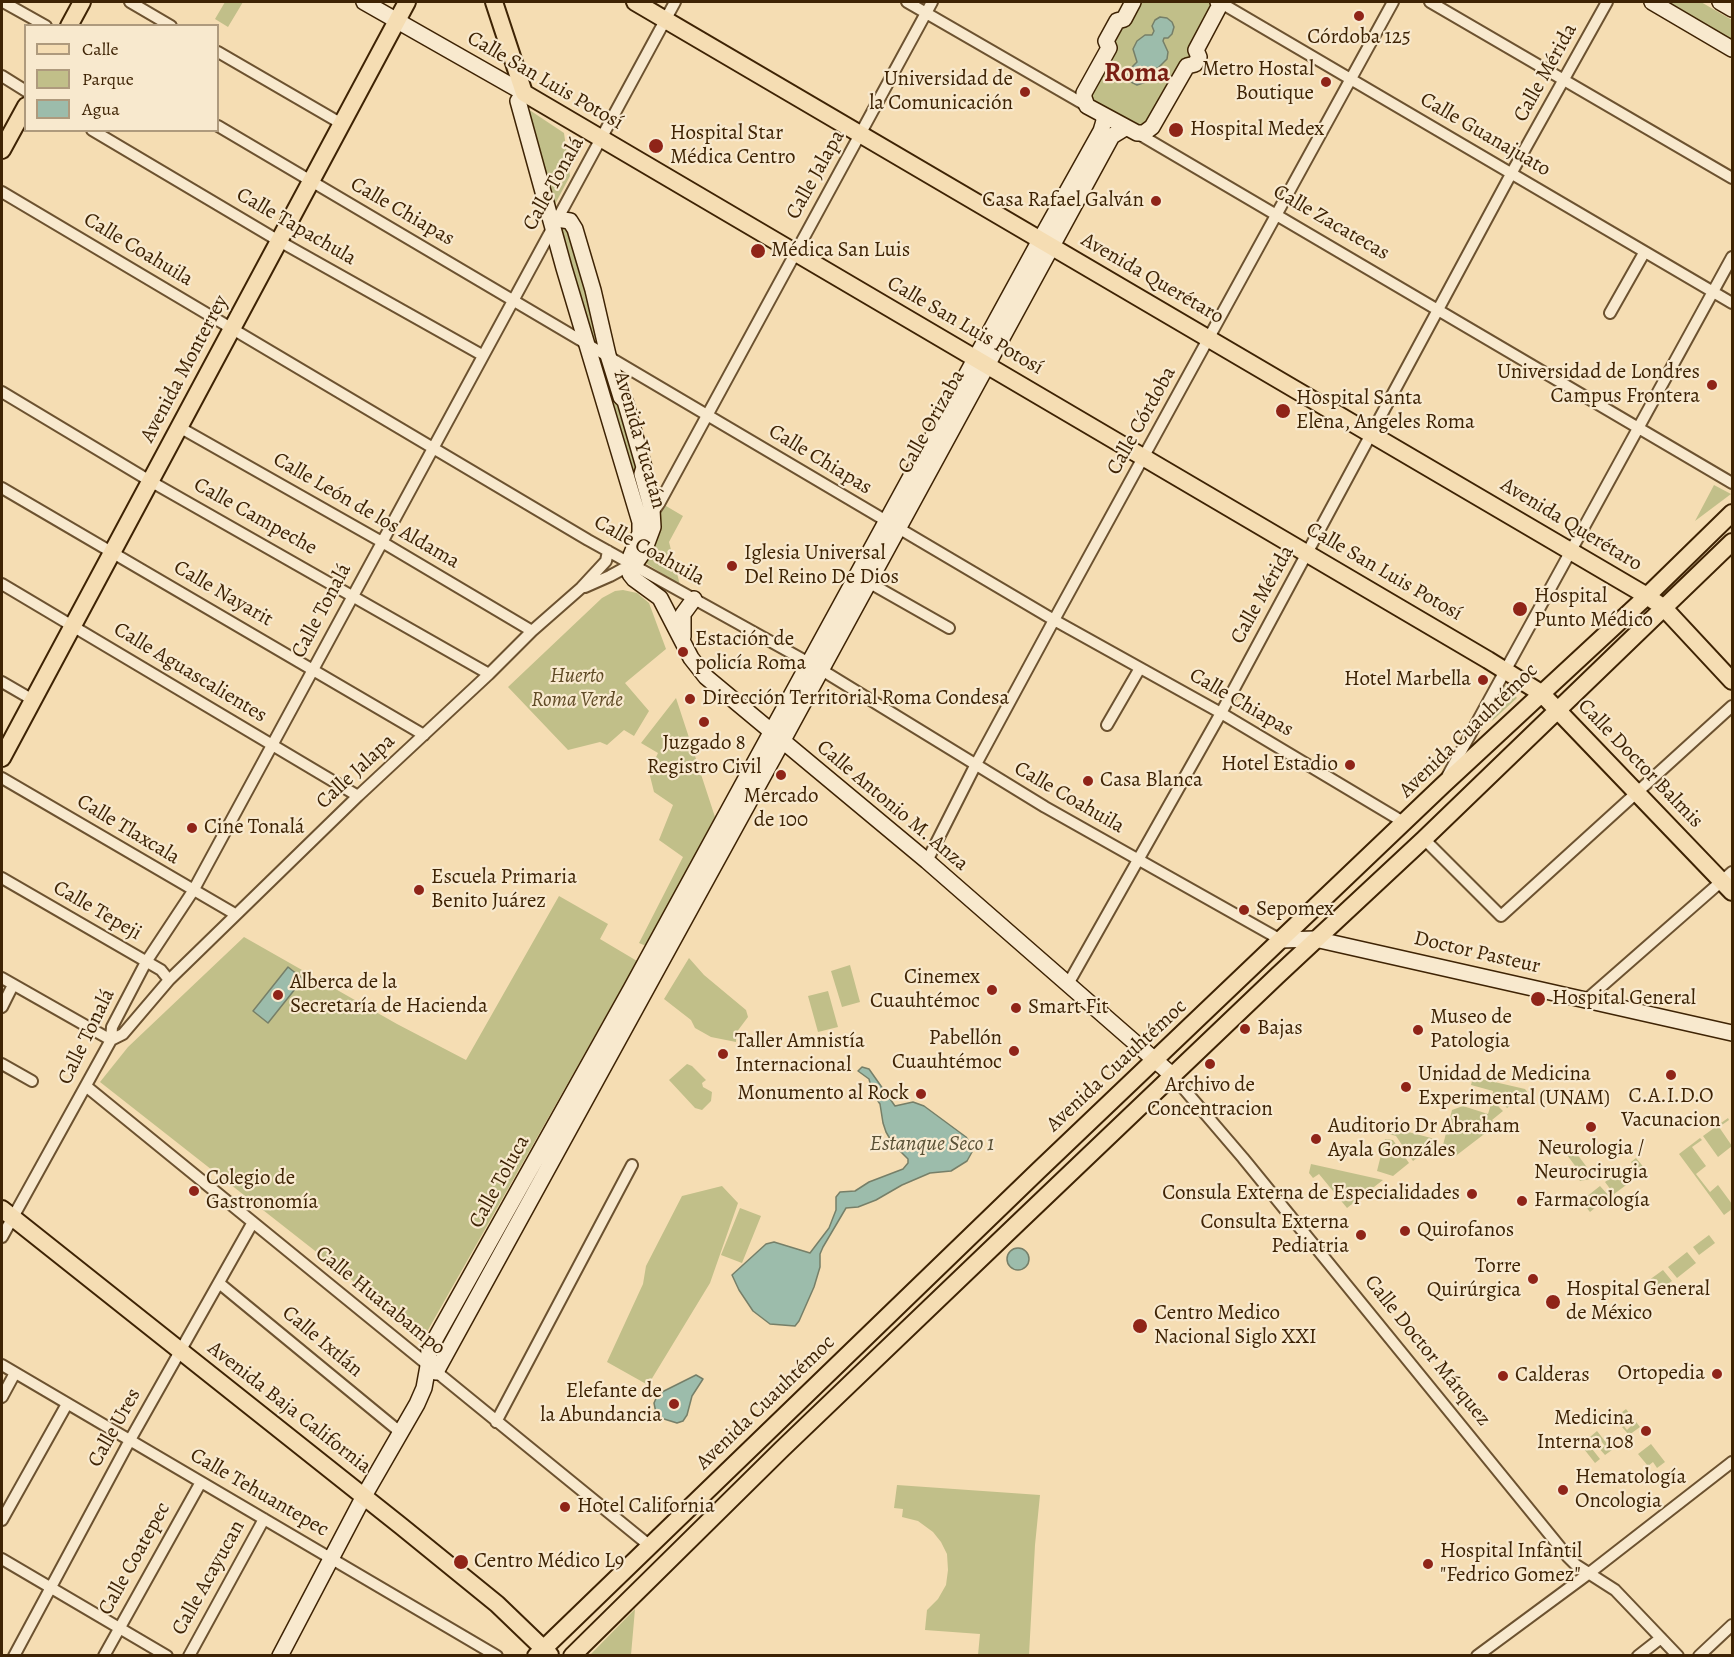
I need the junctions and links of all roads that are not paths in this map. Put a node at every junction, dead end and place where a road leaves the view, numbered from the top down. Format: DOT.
graph roads {
  1 [pos="3,2"];
  2 [pos="82,2"];
  3 [pos="130,2"];
  4 [pos="364,2"];
  5 [pos="406,2"];
  6 [pos="494,2"];
  7 [pos="635,2"];
  8 [pos="675,2"];
  9 [pos="907,2"];
  10 [pos="932,2"];
  11 [pos="1133,2"];
  12 [pos="1219,2"];
  13 [pos="1393,2"];
  14 [pos="1430,2"];
  15 [pos="1607,2"];
  16 [pos="1652,2"];
  17 [pos="1720,2"];
  18 [pos="1732,9"];
  19 [pos="926,13"];
  20 [pos="666,20"];
  21 [pos="396,21"];
  22 [pos="42,24"];
  23 [pos="70,24"];
  24 [pos="168,24"];
  25 [pos="1732,49"];
  26 [pos="219,53"];
  27 [pos="2,76"];
  28 [pos="1351,80"];
  29 [pos="1565,80"];
  30 [pos="24,90"];
  31 [pos="524,93"];
  32 [pos="1087,106"];
  33 [pos="24,110"];
  34 [pos="1103,115"];
  35 [pos="342,124"];
  36 [pos="219,127"];
  37 [pos="1131,131"];
  38 [pos="95,132"];
  39 [pos="861,135"];
  40 [pos="601,138"];
  41 [pos="2,150"];
  42 [pos="1511,174"];
  43 [pos="1732,178"];
  44 [pos="311,181"];
  45 [pos="2,192"];
  46 [pos="1275,215"];
  47 [pos="555,222"];
  48 [pos="279,241"];
  49 [pos="1046,244"];
  50 [pos="796,253"];
  51 [pos="1644,253"];
  52 [pos="1732,257"];
  53 [pos="1713,291"];
  54 [pos="513,299"];
  55 [pos="1732,303"];
  56 [pos="1439,311"];
  57 [pos="1610,313"];
  58 [pos="232,328"];
  59 [pos="1210,339"];
  60 [pos="588,344"];
  61 [pos="482,355"];
  62 [pos="608,355"];
  63 [pos="981,362"];
  64 [pos="2,392"];
  65 [pos="707,416"];
  66 [pos="179,427"];
  67 [pos="1639,428"];
  68 [pos="1372,434"];
  69 [pos="432,446"];
  70 [pos="1144,458"];
  71 [pos="150,481"];
  72 [pos="1732,483"];
  73 [pos="2,488"];
  74 [pos="645,513"];
  75 [pos="1732,513"];
  76 [pos="893,525"];
  77 [pos="382,542"];
  78 [pos="1732,542"];
  79 [pos="608,551"];
  80 [pos="112,552"];
  81 [pos="1572,552"];
  82 [pos="1307,554"];
  83 [pos="632,564"];
  84 [pos="868,582"];
  85 [pos="2,584"];
  86 [pos="581,588"];
  87 [pos="353,595"];
  88 [pos="1647,596"];
  89 [pos="694,599"];
  90 [pos="1664,608"];
  91 [pos="1054,620"];
  92 [pos="72,626"];
  93 [pos="950,628"];
  94 [pos="532,631"];
  95 [pos="684,643"];
  96 [pos="815,666"];
  97 [pos="1140,668"];
  98 [pos="314,669"];
  99 [pos="1505,670"];
  100 [pos="489,674"];
  101 [pos="1732,681"];
  102 [pos="2,682"];
  103 [pos="1541,693"];
  104 [pos="33,700"];
  105 [pos="1732,706"];
  106 [pos="1557,711"];
  107 [pos="1221,713"];
  108 [pos="1107,725"];
  109 [pos="424,735"];
  110 [pos="777,738"];
  111 [pos="272,745"];
  112 [pos="2,758"];
  113 [pos="975,766"];
  114 [pos="2,778"];
  115 [pos="1443,785"];
  116 [pos="1637,792"];
  117 [pos="358,796"];
  118 [pos="1405,823"];
  119 [pos="1424,839"];
  120 [pos="1138,860"];
  121 [pos="927,861"];
  122 [pos="2,878"];
  123 [pos="1729,882"];
  124 [pos="193,891"];
  125 [pos="236,914"];
  126 [pos="1316,939"];
  127 [pos="1281,940"];
  128 [pos="146,962"];
  129 [pos="2,978"];
  130 [pos="169,980"];
  131 [pos="1068,984"];
  132 [pos="13,985"];
  133 [pos="1586,1000"];
  134 [pos="2,1007"];
  135 [pos="1732,1033"];
  136 [pos="111,1040"];
  137 [pos="1155,1061"];
  138 [pos="2,1064"];
  139 [pos="1172,1076"];
  140 [pos="32,1081"];
  141 [pos="87,1087"];
  142 [pos="632,1165"];
  143 [pos="7,1213"];
  144 [pos="253,1222"];
  145 [pos="2,1236"];
  146 [pos="219,1283"];
  147 [pos="181,1352"];
  148 [pos="2,1365"];
  149 [pos="432,1369"];
  150 [pos="15,1373"];
  151 [pos="2,1396"];
  152 [pos="68,1404"];
  153 [pos="496,1422"];
  154 [pos="399,1432"];
  155 [pos="130,1440"];
  156 [pos="1732,1462"];
  157 [pos="201,1482"];
  158 [pos="364,1496"];
  159 [pos="264,1519"];
  160 [pos="2,1520"];
  161 [pos="650,1546"];
  162 [pos="332,1558"];
  163 [pos="2,1559"];
  164 [pos="1588,1574"];
  165 [pos="51,1587"];
  166 [pos="1732,1625"];
  167 [pos="118,1627"];
  168 [pos="1661,1638"];
  169 [pos="543,1653"];
  170 [pos="14,1656"];
  171 [pos="104,1656"];
  172 [pos="167,1656"];
  173 [pos="189,1656"];
  174 [pos="280,1656"];
  175 [pos="497,1656"];
  176 [pos="572,1656"];
  177 [pos="1477,1656"];
  178 [pos="1638,1656"];
  179 [pos="1678,1656"];
  180 [pos="1699,1656"];
  1 -- 22 [label="street"];
  2 -- 23 [label="main road"];
  3 -- 24 [label="street"];
  4 -- 21 [label="street, Calle San Luis Potosí"];
  5 -- 21 [label="main road, Avenida Monterrey"];
  6 -- 31 [label="main road, Avenida Yucatán"];
  7 -- 20 [label="main road, Avenida Querétaro"];
  8 -- 20 [label="street, Calle Tonalá"];
  9 -- 19 [label="street, Calle Zacatecas"];
  10 -- 19 [label="street, Calle Jalapa"];
  11 -- 32 [label="street"];
  12 -- 28 [label="street, Calle Guanajuato"];
  12 -- 37 [label="street, Calle Orizaba"];
  13 -- 28 [label="street, Calle Córdoba"];
  14 -- 29 [label="street"];
  15 -- 29 [label="street, Calle Mérida"];
  16 -- 25 [label="street"];
  17 -- 18 [label="street"];
  19 -- 32 [label="street, Calle Zacatecas"];
  19 -- 39 [label="street, Calle Jalapa"];
  20 -- 39 [label="main road, Avenida Querétaro"];
  20 -- 40 [label="street, Calle Tonalá"];
  21 -- 31 [label="street, Calle San Luis Potosí"];
  21 -- 35 [label="main road, Avenida Monterrey"];
  26 -- 35 [label="street"];
  27 -- 30 [label="street"];
  28 -- 42 [label="street, Calle Guanajuato"];
  28 -- 46 [label="street, Calle Córdoba"];
  29 -- 42 [label="street, Calle Mérida"];
  29 -- 43 [label="street"];
  31 -- 40 [label="main road, Calle San Luis Potosí"];
  31 -- 47 [label="street, Avenida Yucatán"];
  32 -- 34 [label="street, Calle Zacatecas"];
  33 -- 41 [label="main road"];
  34 -- 37 [label="street, Calle Zacatecas"];
  34 -- 49 [label="street, Calle Orizaba"];
  35 -- 44 [label="main road, Avenida Monterrey"];
  36 -- 44 [label="street, Calle Chiapas"];
  37 -- 46 [label="street, Calle Zacatecas"];
  37 -- 49 [label="street, Calle Orizaba"];
  38 -- 48 [label="street, Calle Tapachula"];
  39 -- 49 [label="main road, Avenida Querétaro"];
  39 -- 50 [label="street, Calle Jalapa"];
  40 -- 47 [label="street, Calle Tonalá"];
  40 -- 50 [label="main road, Calle San Luis Potosí"];
  42 -- 51 [label="street, Calle Guanajuato"];
  42 -- 56 [label="street, Calle Mérida"];
  44 -- 48 [label="main road, Avenida Monterrey"];
  44 -- 54 [label="street, Calle Chiapas"];
  45 -- 58 [label="street, Calle Coahuila"];
  46 -- 56 [label="street, Calle Zacatecas"];
  46 -- 59 [label="street, Calle Córdoba"];
  47 -- 54 [label="street, Calle Tonalá"];
  47 -- 60 [label="street, Avenida Yucatán"];
  47 -- 62 [label="street, Avenida Yucatán"];
  48 -- 58 [label="main road, Avenida Monterrey"];
  48 -- 61 [label="street, Calle Tapachula"];
  49 -- 59 [label="main road, Avenida Querétaro"];
  49 -- 63 [label="street, Calle Orizaba"];
  50 -- 63 [label="main road, Calle San Luis Potosí"];
  50 -- 65 [label="street, Calle Jalapa"];
  51 -- 53 [label="street, Calle Guanajuato"];
  51 -- 57 [label="street"];
  52 -- 53 [label="street"];
  53 -- 55 [label="street, Calle Guanajuato"];
  53 -- 67 [label="street"];
  54 -- 60 [label="street, Calle Chiapas"];
  54 -- 61 [label="street, Calle Tonalá"];
  56 -- 67 [label="street, Calle Zacatecas"];
  56 -- 68 [label="street, Calle Mérida"];
  58 -- 66 [label="main road, Avenida Monterrey"];
  58 -- 69 [label="street, Calle Coahuila"];
  59 -- 68 [label="main road, Avenida Querétaro"];
  59 -- 70 [label="street, Calle Córdoba"];
  60 -- 62 [label="street, Calle Chiapas"];
  60 -- 74 [label="street, Avenida Yucatán"];
  61 -- 69 [label="street, Calle Tonalá"];
  62 -- 65 [label="street, Calle Chiapas"];
  62 -- 74 [label="street, Avenida Yucatán"];
  63 -- 70 [label="main road, Calle San Luis Potosí"];
  63 -- 76 [label="street, Calle Orizaba"];
  64 -- 71 [label="street, Calle Campeche"];
  65 -- 74 [label="street, Calle Jalapa"];
  65 -- 76 [label="street, Calle Chiapas"];
  66 -- 71 [label="main road, Avenida Monterrey"];
  66 -- 77 [label="street, Calle León de los Aldama"];
  67 -- 72 [label="street, Calle Zacatecas"];
  67 -- 81 [label="street"];
  68 -- 81 [label="main road, Avenida Querétaro"];
  68 -- 82 [label="street, Calle Mérida"];
  69 -- 77 [label="street, Calle Tonalá"];
  69 -- 79 [label="street, Calle Coahuila"];
  70 -- 82 [label="main road, Calle San Luis Potosí"];
  70 -- 91 [label="street, Calle Córdoba"];
  71 -- 80 [label="main road, Avenida Monterrey"];
  71 -- 87 [label="street, Calle Campeche"];
  73 -- 80 [label="street, Calle Nayarit"];
  74 -- 83 [label="street, Avenida Yucatán"];
  75 -- 88 [label="main road, Avenida Cuauhtémoc"];
  76 -- 84 [label="street, Calle Orizaba"];
  76 -- 91 [label="street, Calle Chiapas"];
  76 -- 96 [label="street, Calle Orizaba"];
  77 -- 87 [label="street, Calle Tonalá"];
  77 -- 94 [label="street, Calle León de los Aldama"];
  78 -- 90 [label="main road, Avenida Cuauhtémoc"];
  79 -- 83 [label="street, Calle Coahuila"];
  79 -- 86 [label="street, Calle Jalapa"];
  80 -- 92 [label="main road, Avenida Monterrey"];
  80 -- 98 [label="street, Calle Nayarit"];
  81 -- 88 [label="main road, Avenida Querétaro"];
  81 -- 99 [label="street"];
  82 -- 99 [label="main road, Calle San Luis Potosí"];
  82 -- 107 [label="street, Calle Mérida"];
  83 -- 86 [label="street, Calle Jalapa"];
  83 -- 89 [label="street, Calle Coahuila"];
  83 -- 95 [label="street, Calle Antonio M. Anza"];
  84 -- 93 [label="street"];
  84 -- 96 [label="street, Calle Orizaba"];
  85 -- 92 [label="street, Calle Aguascalientes"];
  86 -- 94 [label="street, Calle Jalapa"];
  87 -- 98 [label="street, Calle Tonalá"];
  87 -- 100 [label="street, Calle Campeche"];
  88 -- 90 [label="main road, Avenida Querétaro"];
  88 -- 103 [label="main road, Avenida Cuauhtémoc"];
  89 -- 95 [label="street"];
  89 -- 96 [label="street, Calle Coahuila"];
  90 -- 101 [label="main road, Avenida Querétaro"];
  90 -- 106 [label="main road, Avenida Cuauhtémoc"];
  91 -- 97 [label="street, Calle Chiapas"];
  91 -- 113 [label="street, Calle Córdoba"];
  92 -- 104 [label="main road, Avenida Monterrey"];
  92 -- 111 [label="street, Calle Aguascalientes"];
  94 -- 100 [label="street, Calle Jalapa"];
  95 -- 110 [label="street, Calle Antonio M. Anza"];
  96 -- 110 [label="street, Calle Orizaba"];
  96 -- 113 [label="street, Calle Coahuila"];
  97 -- 107 [label="street, Calle Chiapas"];
  97 -- 108 [label="street"];
  98 -- 109 [label="street, Calle Nayarit"];
  98 -- 111 [label="street, Calle Tonalá"];
  99 -- 103 [label="main road, Calle San Luis Potosí"];
  99 -- 115 [label="street"];
  100 -- 109 [label="street, Calle Jalapa"];
  102 -- 104 [label="street"];
  103 -- 106 [label="main road, Calle Doctor Balmis"];
  103 -- 115 [label="main road, Avenida Cuauhtémoc"];
  104 -- 112 [label="main road, Avenida Monterrey"];
  105 -- 116 [label="street"];
  106 -- 116 [label="main road, Calle Doctor Balmis"];
  106 -- 119 [label="main road, Avenida Cuauhtémoc"];
  107 -- 118 [label="street, Calle Chiapas"];
  107 -- 120 [label="street, Calle Mérida"];
  109 -- 117 [label="street, Calle Jalapa"];
  110 -- 121 [label="street, Calle Antonio M. Anza"];
  110 -- 149 [label="street, Calle Toluca"];
  111 -- 117 [label="street, Calle Aguascalientes"];
  111 -- 124 [label="street, Calle Tonalá"];
  113 -- 120 [label="street, Calle Coahuila"];
  113 -- 121 [label="street, Calle Córdoba"];
  114 -- 124 [label="street, Calle Tlaxcala"];
  115 -- 118 [label="main road, Avenida Cuauhtémoc"];
  116 -- 119 [label="street"];
  116 -- 123 [label="main road, Calle Doctor Balmis"];
  117 -- 125 [label="street, Calle Jalapa"];
  118 -- 127 [label="main road, Avenida Cuauhtémoc"];
  119 -- 126 [label="main road, Avenida Cuauhtémoc"];
  120 -- 127 [label="street, Calle Coahuila"];
  120 -- 131 [label="street, Calle Mérida"];
  121 -- 131 [label="street, Calle Antonio M. Anza"];
  122 -- 128 [label="street, Calle Tepeji"];
  123 -- 133 [label="street"];
  124 -- 125 [label="street, Calle Tlaxcala"];
  124 -- 128 [label="street, Calle Tonalá"];
  125 -- 130 [label="street, Calle Jalapa"];
  126 -- 127 [label="street, Doctor Pasteur"];
  126 -- 133 [label="street, Doctor Pasteur"];
  126 -- 139 [label="main road, Avenida Cuauhtémoc"];
  127 -- 137 [label="main road, Avenida Cuauhtémoc"];
  128 -- 130 [label="street, Calle Tepeji"];
  128 -- 136 [label="street, Calle Tonalá"];
  129 -- 132 [label="street"];
  130 -- 136 [label="street, Calle Jalapa"];
  131 -- 137 [label="street, Calle Antonio M. Anza"];
  132 -- 134 [label="street"];
  132 -- 136 [label="street"];
  133 -- 135 [label="street, Doctor Pasteur"];
  136 -- 141 [label="street, Calle Tonalá"];
  137 -- 139 [label="street, Calle Doctor Márquez"];
  137 -- 161 [label="main road, Avenida Cuauhtémoc"];
  138 -- 140 [label="street"];
  139 -- 164 [label="street, Calle Doctor Márquez"];
  139 -- 176 [label="main road, Avenida Cuauhtémoc"];
  141 -- 143 [label="street, Calle Tonalá"];
  141 -- 144 [label="street, Calle Huatabampo"];
  142 -- 153 [label="street"];
  143 -- 145 [label="street, Calle Tonalá"];
  143 -- 147 [label="main road, Avenida Baja California"];
  144 -- 146 [label="street, Calle Ures"];
  144 -- 149 [label="street, Calle Huatabampo"];
  146 -- 147 [label="street, Calle Ures"];
  146 -- 154 [label="street, Calle Ixtlán"];
  147 -- 155 [label="street, Calle Ures"];
  147 -- 158 [label="main road, Avenida Baja California"];
  148 -- 150 [label="street, Calle Tehuantepec"];
  149 -- 153 [label="street, Calle Huatabampo"];
  149 -- 154 [label="street, Calle Toluca"];
  150 -- 151 [label="street"];
  150 -- 152 [label="street, Calle Tehuantepec"];
  152 -- 155 [label="street, Calle Tehuantepec"];
  152 -- 160 [label="street"];
  153 -- 161 [label="street, Calle Huatabampo"];
  154 -- 158 [label="street, Calle Toluca"];
  155 -- 157 [label="street, Calle Tehuantepec"];
  155 -- 165 [label="street, Calle Ures"];
  156 -- 164 [label="street"];
  157 -- 159 [label="street, Calle Tehuantepec"];
  157 -- 167 [label="street, Calle Coatepec"];
  158 -- 162 [label="street, Calle Toluca"];
  158 -- 169 [label="main road, Avenida Baja California"];
  159 -- 162 [label="street, Calle Tehuantepec"];
  159 -- 173 [label="street, Calle Acayucan"];
  161 -- 169 [label="main road, Avenida Cuauhtémoc"];
  162 -- 174 [label="street, Calle Toluca"];
  162 -- 175 [label="street, Calle Tehuantepec"];
  163 -- 165 [label="street"];
  164 -- 168 [label="street, Calle Doctor Márquez"];
  164 -- 177 [label="street"];
  165 -- 167 [label="street"];
  165 -- 170 [label="street, Calle Ures"];
  166 -- 180 [label="street"];
  167 -- 171 [label="street, Calle Coatepec"];
  167 -- 172 [label="street"];
  168 -- 178 [label="street"];
  168 -- 179 [label="street, Calle Doctor Márquez"];
}
